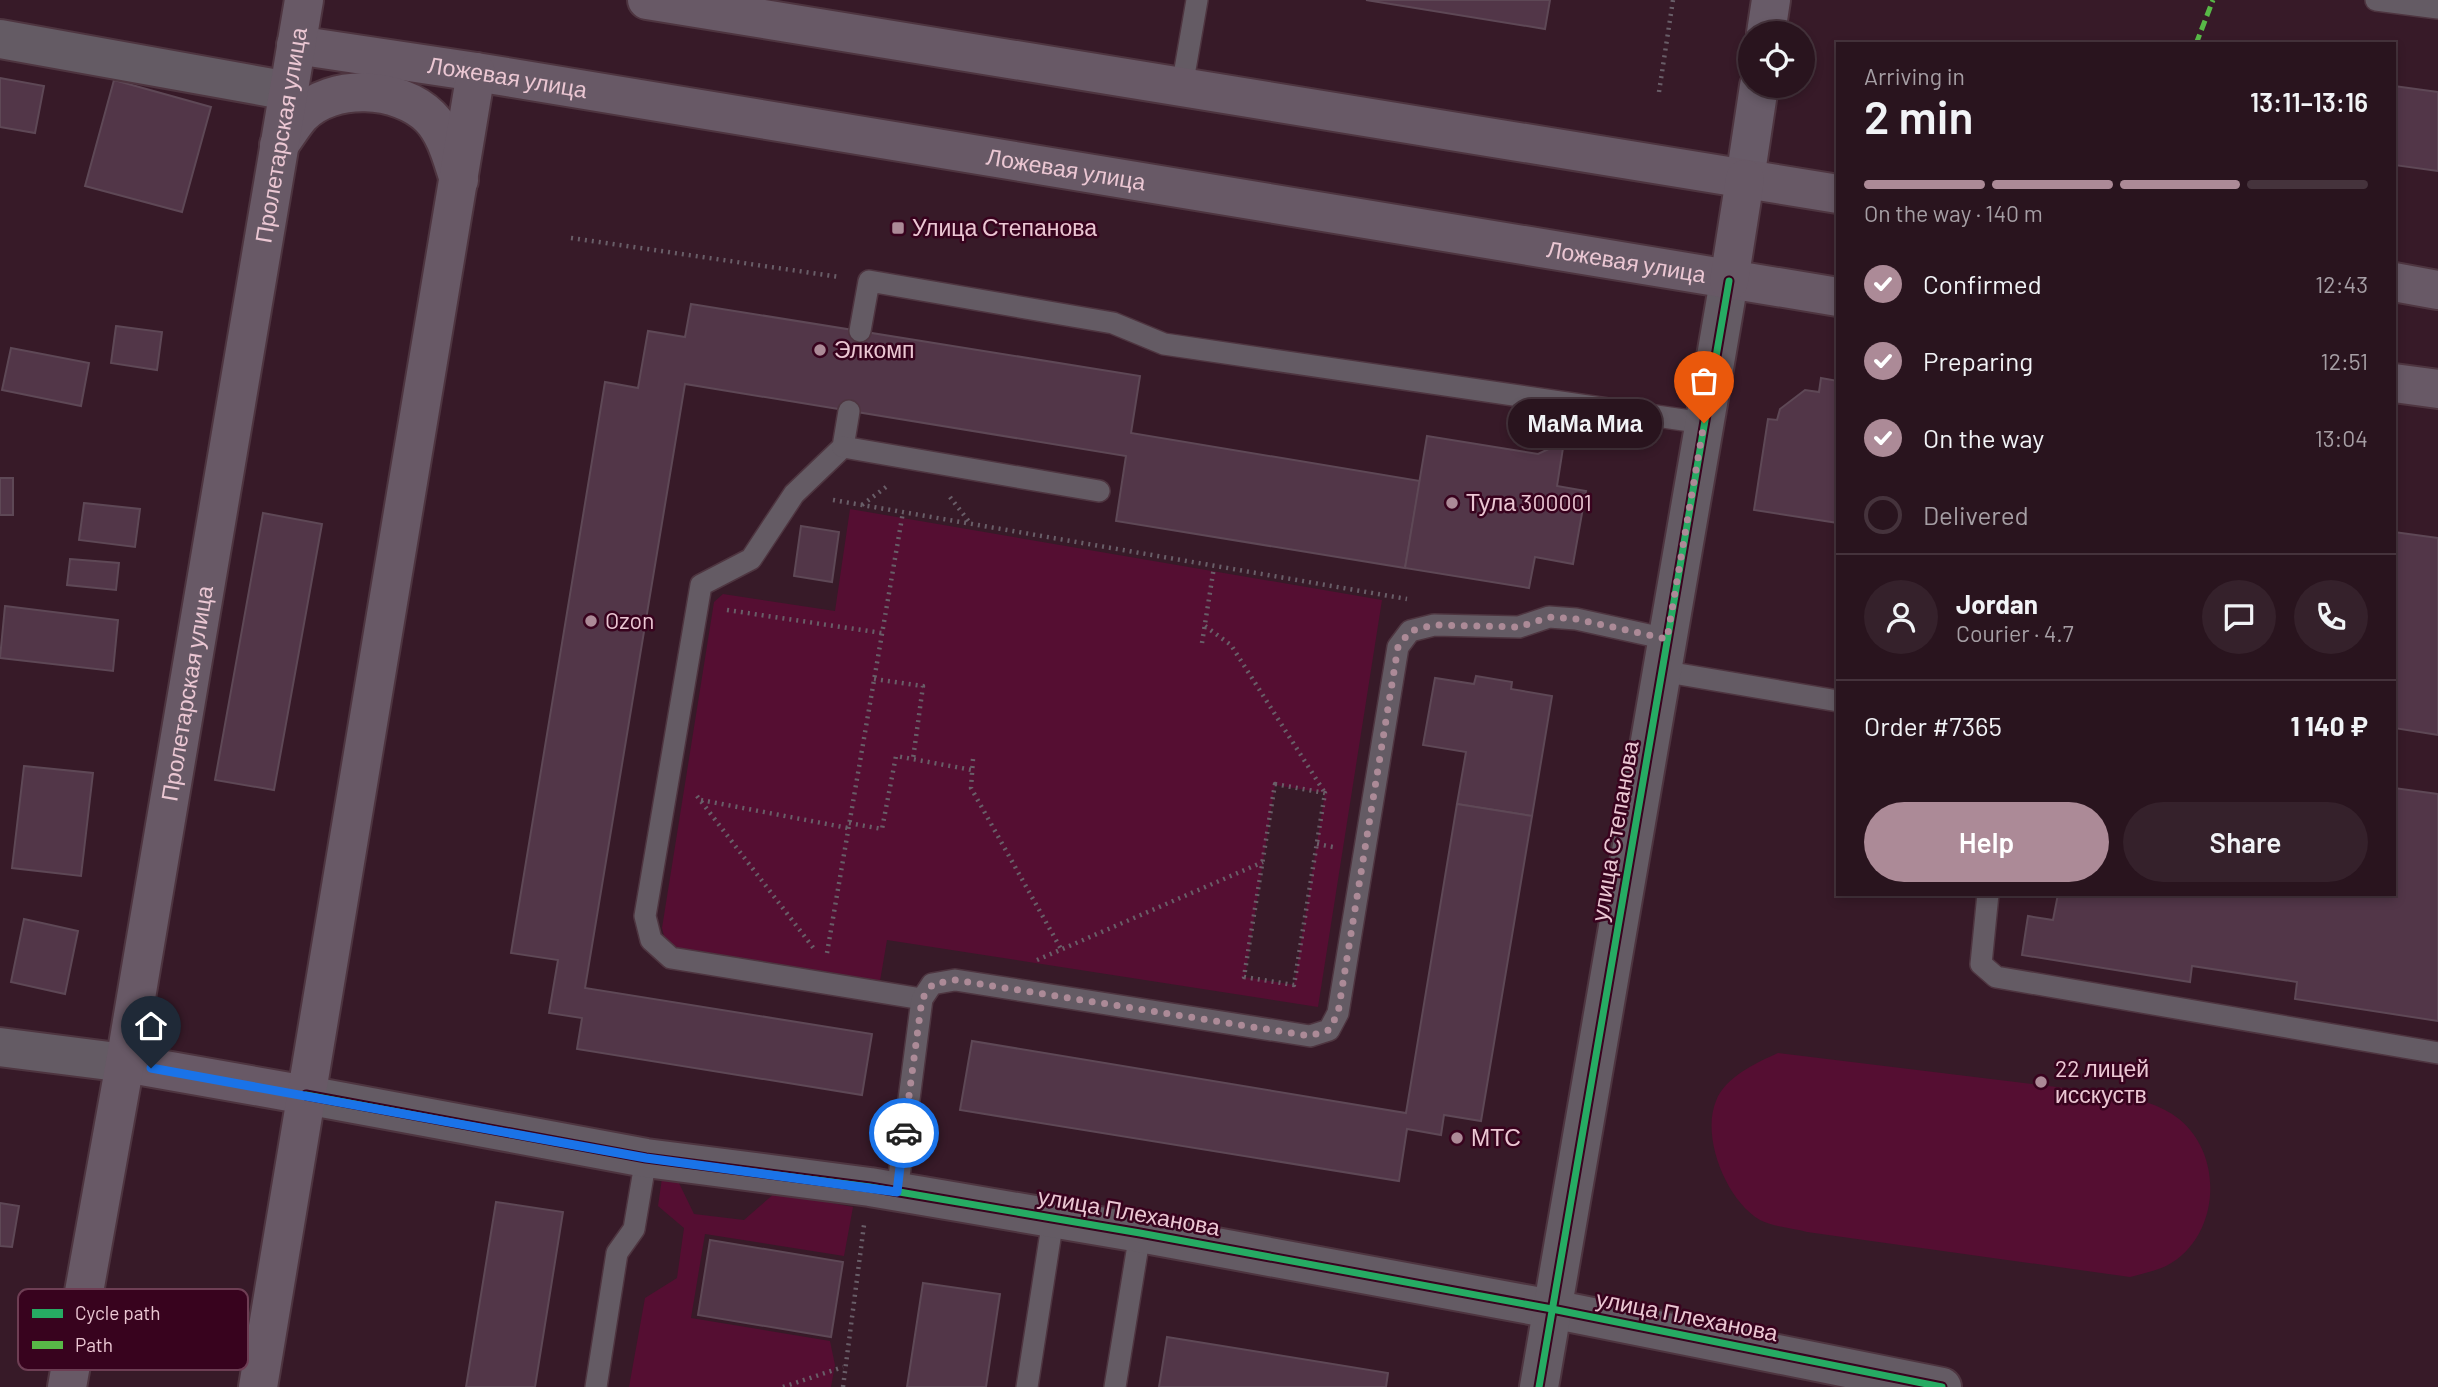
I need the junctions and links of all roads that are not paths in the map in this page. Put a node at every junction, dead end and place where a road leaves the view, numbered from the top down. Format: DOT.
graph roads {
  1 [pos="304,0"];
  2 [pos="647,0"];
  3 [pos="1197,0"];
  4 [pos="1771,0"];
  5 [pos="2376,0"];
  6 [pos="2438,8"];
  7 [pos="1768,21"];
  8 [pos="0,39"];
  9 [pos="296,46"];
  10 [pos="476,72"];
  11 [pos="1182,87"];
  12 [pos="289,91"];
  13 [pos="1757,98"];
  14 [pos="279,146"];
  15 [pos="1745,179"];
  16 [pos="459,182"];
  17 [pos="1836,194"];
  18 [pos="1729,281"];
  19 [pos="2396,282"];
  20 [pos="2438,289"];
  21 [pos="1836,297"];
  22 [pos="860,331"];
  23 [pos="2396,383"];
  24 [pos="2438,389"];
  25 [pos="849,411"];
  26 [pos="1704,423"];
  27 [pos="843,447"];
  28 [pos="1099,491"];
  29 [pos="1664,655"];
  30 [pos="1836,700"];
  31 [pos="1988,896"];
  32 [pos="922,999"];
  33 [pos="0,1047"];
  34 [pos="2438,1053"];
  35 [pos="125,1063"];
  36 [pos="306,1095"];
  37 [pos="646,1158"];
  38 [pos="883,1189"];
  39 [pos="1053,1219"];
  40 [pos="1140,1233"];
  41 [pos="85,1289"];
  42 [pos="1552,1309"];
  43 [pos="258,1387"];
  44 [pos="596,1387"];
  45 [pos="1027,1387"];
  46 [pos="1115,1387"];
  47 [pos="1539,1387"];
  48 [pos="1942,1387"];
  1 -- 9 [label="main road, Пролетарская улица"];
  2 -- 11 [label="main road"];
  3 -- 11 [label="lane"];
  4 -- 7 [label="street"];
  5 -- 6 [label="lane"];
  8 -- 12 [label="street"];
  9 -- 10 [label="main road, Ложевая улица"];
  9 -- 12 [label="main road, Пролетарская улица"];
  10 -- 16 [label="main road"];
  10 -- 18 [label="main road, Ложевая улица"];
  11 -- 15 [label="main road"];
  12 -- 14 [label="main road, Пролетарская улица"];
  13 -- 15 [label="street, улица Степанова"];
  14 -- 16 [label="main road"];
  14 -- 35 [label="main road, Пролетарская улица"];
  15 -- 17 [label="main road"];
  15 -- 18 [label="main road, улица Степанова"];
  16 -- 36 [label="main road"];
  18 -- 21 [label="main road, Ложевая улица"];
  18 -- 26 [label="street, улица Степанова"];
  19 -- 20 [label="main road"];
  22 -- 26 [label="lane"];
  23 -- 24 [label="main road"];
  25 -- 27 [label="lane"];
  26 -- 29 [label="street, улица Степанова"];
  27 -- 28 [label="lane"];
  27 -- 32 [label="lane"];
  29 -- 30 [label="lane"];
  29 -- 32 [label="lane"];
  29 -- 42 [label="street, улица Степанова"];
  31 -- 34 [label="lane"];
  32 -- 38 [label="lane"];
  33 -- 35 [label="street, улица Плеханова"];
  35 -- 36 [label="main road, улица Плеханова"];
  35 -- 41 [label="main road, Пролетарская улица"];
  36 -- 37 [label="street, улица Плеханова"];
  36 -- 43 [label="main road"];
  37 -- 38 [label="street, улица Плеханова"];
  37 -- 44 [label="lane"];
  38 -- 39 [label="street, улица Плеханова"];
  39 -- 40 [label="street, улица Плеханова"];
  39 -- 45 [label="lane"];
  40 -- 42 [label="street, улица Плеханова"];
  40 -- 46 [label="lane"];
  42 -- 47 [label="street, улица Степанова"];
  42 -- 48 [label="street, улица Плеханова"];
}
